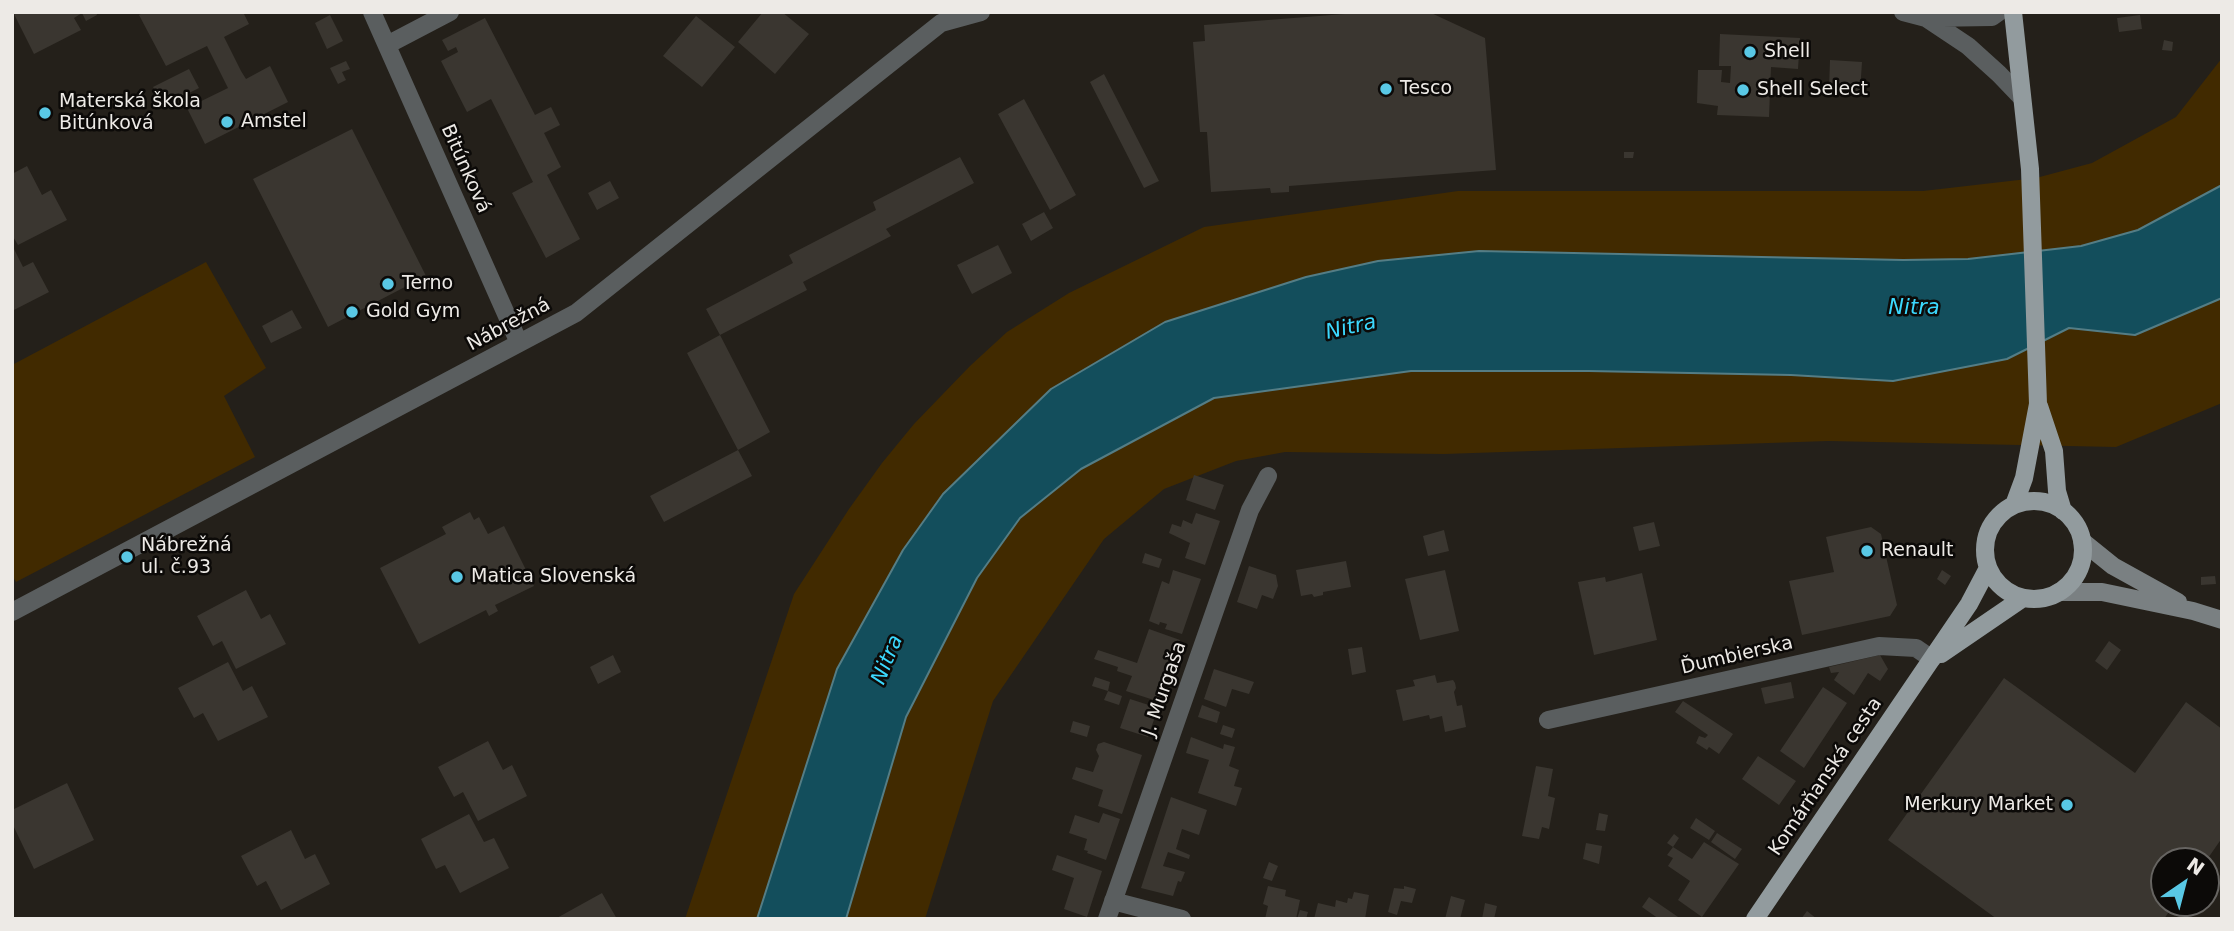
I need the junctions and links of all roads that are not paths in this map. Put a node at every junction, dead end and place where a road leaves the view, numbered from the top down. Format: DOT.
graph roads {
  1 [pos="372,12"];
  2 [pos="450,12"];
  3 [pos="981,12"];
  4 [pos="1903,12"];
  5 [pos="1999,12"];
  6 [pos="2013,12"];
  7 [pos="1926,18"];
  8 [pos="387,45"];
  9 [pos="2022,98"];
  10 [pos="519,343"];
  11 [pos="2038,404"];
  12 [pos="1268,476"];
  13 [pos="2014,505"];
  14 [pos="2063,511"];
  15 [pos="2082,541"];
  16 [pos="1988,568"];
  17 [pos="2059,592"];
  18 [pos="2022,598"];
  19 [pos="2193,611"];
  20 [pos="12,612"];
  21 [pos="2222,620"];
  22 [pos="1933,659"];
  23 [pos="1548,720"];
  24 [pos="1113,901"];
  25 [pos="1107,919"];
  26 [pos="1182,919"];
  27 [pos="1755,919"];
  1 -- 8 [label="street, Bitúnková"];
  2 -- 8 [label="street"];
  3 -- 10 [label="street, Nábrežná"];
  4 -- 7 [label="street"];
  5 -- 7 [label="street"];
  6 -- 9 [label="main road"];
  7 -- 9 [label="street"];
  8 -- 10 [label="street, Bitúnková"];
  9 -- 11 [label="main road"];
  10 -- 20 [label="street, Nábrežná"];
  11 -- 13 [label="main road"];
  11 -- 14 [label="main road"];
  12 -- 24 [label="street, J. Murgaša"];
  13 -- 14 [label="main road"];
  13 -- 16 [label="main road"];
  14 -- 15 [label="main road"];
  15 -- 17 [label="main road"];
  15 -- 19 [label="street"];
  16 -- 18 [label="main road"];
  16 -- 22 [label="main road, Komárňanská cesta"];
  17 -- 18 [label="main road"];
  17 -- 19 [label="street"];
  18 -- 22 [label="main road, Komárňanská cesta"];
  19 -- 21 [label="street"];
  22 -- 23 [label="street, Ďumbierska"];
  22 -- 27 [label="main road, Komárňanská cesta"];
  24 -- 25 [label="street, J. Murgaša"];
  24 -- 26 [label="street"];
}
